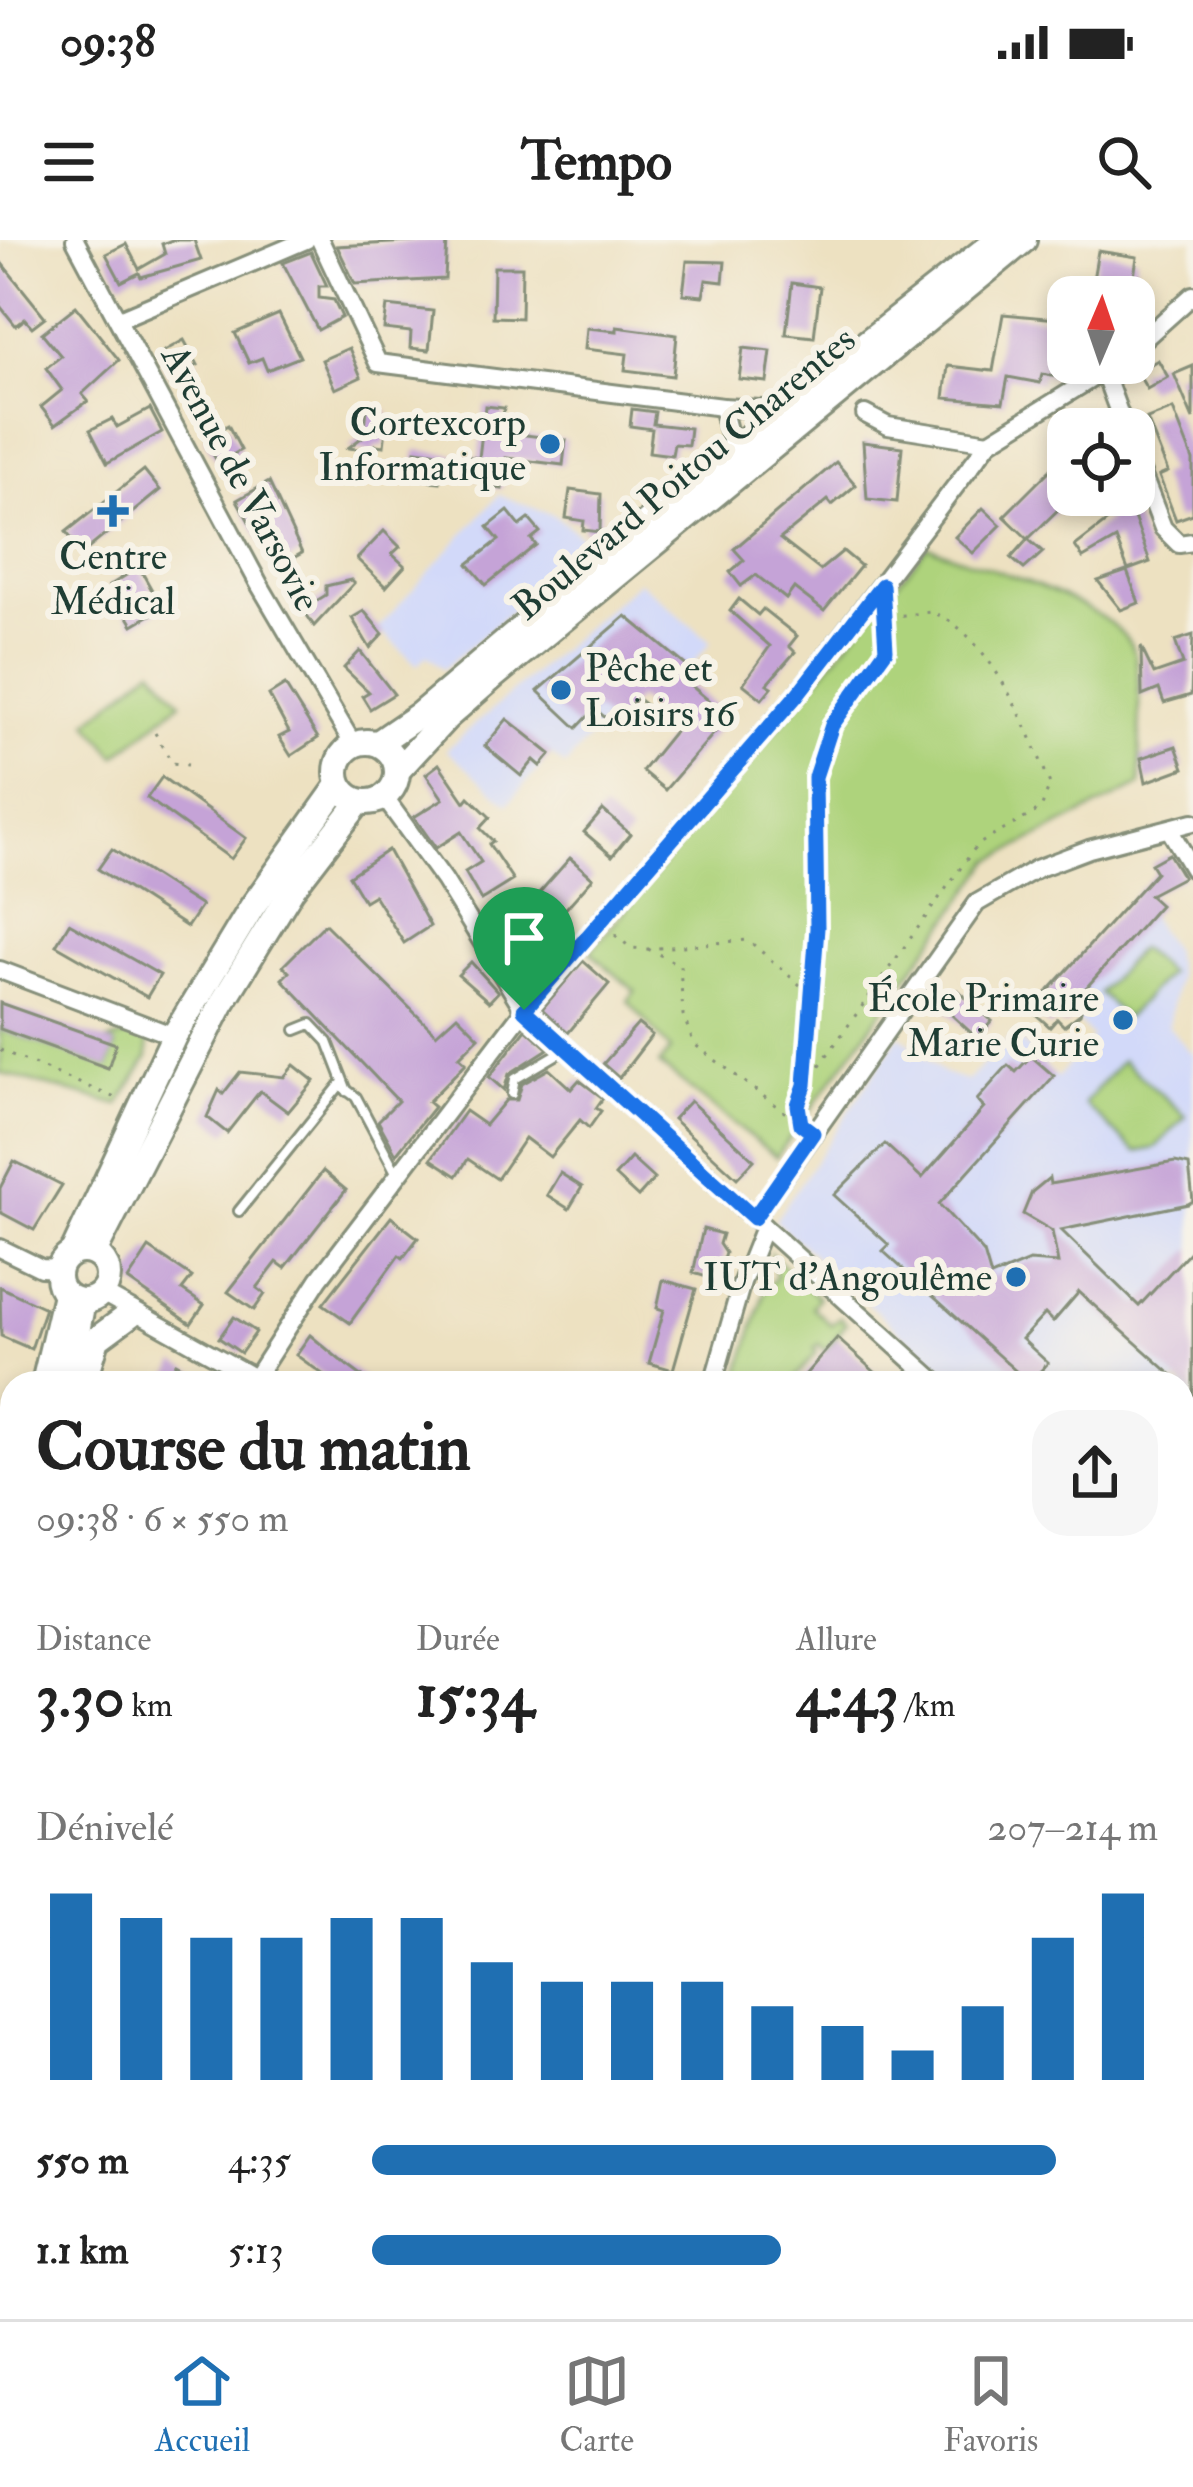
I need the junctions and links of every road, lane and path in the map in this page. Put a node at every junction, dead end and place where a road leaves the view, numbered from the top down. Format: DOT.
graph roads {
  1 [pos="75,240"];
  2 [pos="306,240"];
  3 [pos="320,240"];
  4 [pos="997,240"];
  5 [pos="1024,240"];
  6 [pos="1193,295"];
  7 [pos="118,319"];
  8 [pos="1155,329"];
  9 [pos="1080,384"];
  10 [pos="722,407"];
  11 [pos="781,410"];
  12 [pos="866,414"];
  13 [pos="989,442"];
  14 [pos="733,450"];
  15 [pos="1155,507"];
  16 [pos="1193,542"];
  17 [pos="882,585"];
  18 [pos="887,617"];
  19 [pos="155,733"];
  20 [pos="366,744"];
  21 [pos="188,765"];
  22 [pos="398,771"];
  23 [pos="339,785"];
  24 [pos="372,799"];
  25 [pos="1193,822"];
  26 [pos="1169,829"];
  27 [pos="1193,868"];
  28 [pos="599,922"];
  29 [pos="648,949"];
  30 [pos="0,970"];
  31 [pos="810,994"];
  32 [pos="524,1010"];
  33 [pos="296,1030"];
  34 [pos="174,1036"];
  35 [pos="567,1048"];
  36 [pos="0,1050"];
  37 [pos="805,1085"];
  38 [pos="347,1090"];
  39 [pos="512,1094"];
  40 [pos="141,1109"];
  41 [pos="398,1177"];
  42 [pos="239,1211"];
  43 [pos="759,1223"];
  44 [pos="0,1248"];
  45 [pos="79,1277"];
  46 [pos="131,1314"];
  47 [pos="48,1371"];
  48 [pos="68,1371"];
  49 [pos="88,1371"];
  50 [pos="237,1371"];
  51 [pos="262,1371"];
  52 [pos="716,1371"];
  53 [pos="920,1371"];
  1 -- 7 [label="street, Avenue de Varsovie"];
  2 -- 7 [label="street"];
  3 -- 10 [label="street"];
  4 -- 11 [label="main road, Boulevard Poitou Charentes"];
  5 -- 22 [label="main road, Boulevard Poitou Charentes"];
  6 -- 8 [label="street"];
  7 -- 20 [label="street, Avenue de Varsovie"];
  9 -- 13 [label="street"];
  10 -- 11 [label="street"];
  10 -- 14 [label="street"];
  11 -- 14 [label="main road, Boulevard Poitou Charentes"];
  12 -- 13 [label="street"];
  13 -- 17 [label="street"];
  14 -- 20 [label="main road, Boulevard Poitou Charentes"];
  15 -- 16 [label="street"];
  17 -- 18 [label="path"];
  17 -- 28 [label="street"];
  18 -- 31 [label="path"];
  18 -- 37 [label="path"];
  19 -- 21 [label="path"];
  20 -- 22 [label="main road"];
  20 -- 23 [label="main road"];
  22 -- 24 [label="main road"];
  23 -- 24 [label="main road"];
  23 -- 34 [label="main road"];
  24 -- 32 [label="street"];
  24 -- 45 [label="main road"];
  25 -- 26 [label="street"];
  26 -- 27 [label="street"];
  26 -- 43 [label="street"];
  28 -- 29 [label="path"];
  28 -- 32 [label="street"];
  29 -- 31 [label="path"];
  29 -- 37 [label="path"];
  30 -- 34 [label="street"];
  31 -- 37 [label="path"];
  32 -- 35 [label="street"];
  32 -- 41 [label="street"];
  33 -- 38 [label="lane"];
  34 -- 40 [label="main road"];
  35 -- 39 [label="lane"];
  35 -- 43 [label="street"];
  36 -- 40 [label="path"];
  38 -- 41 [label="lane"];
  38 -- 42 [label="lane"];
  40 -- 45 [label="main road"];
  41 -- 51 [label="street"];
  43 -- 52 [label="street"];
  43 -- 53 [label="street"];
  44 -- 45 [label="street"];
  45 -- 46 [label="street"];
  45 -- 47 [label="main road"];
  45 -- 48 [label="main road"];
  46 -- 49 [label="main road"];
  46 -- 50 [label="street"];
}
